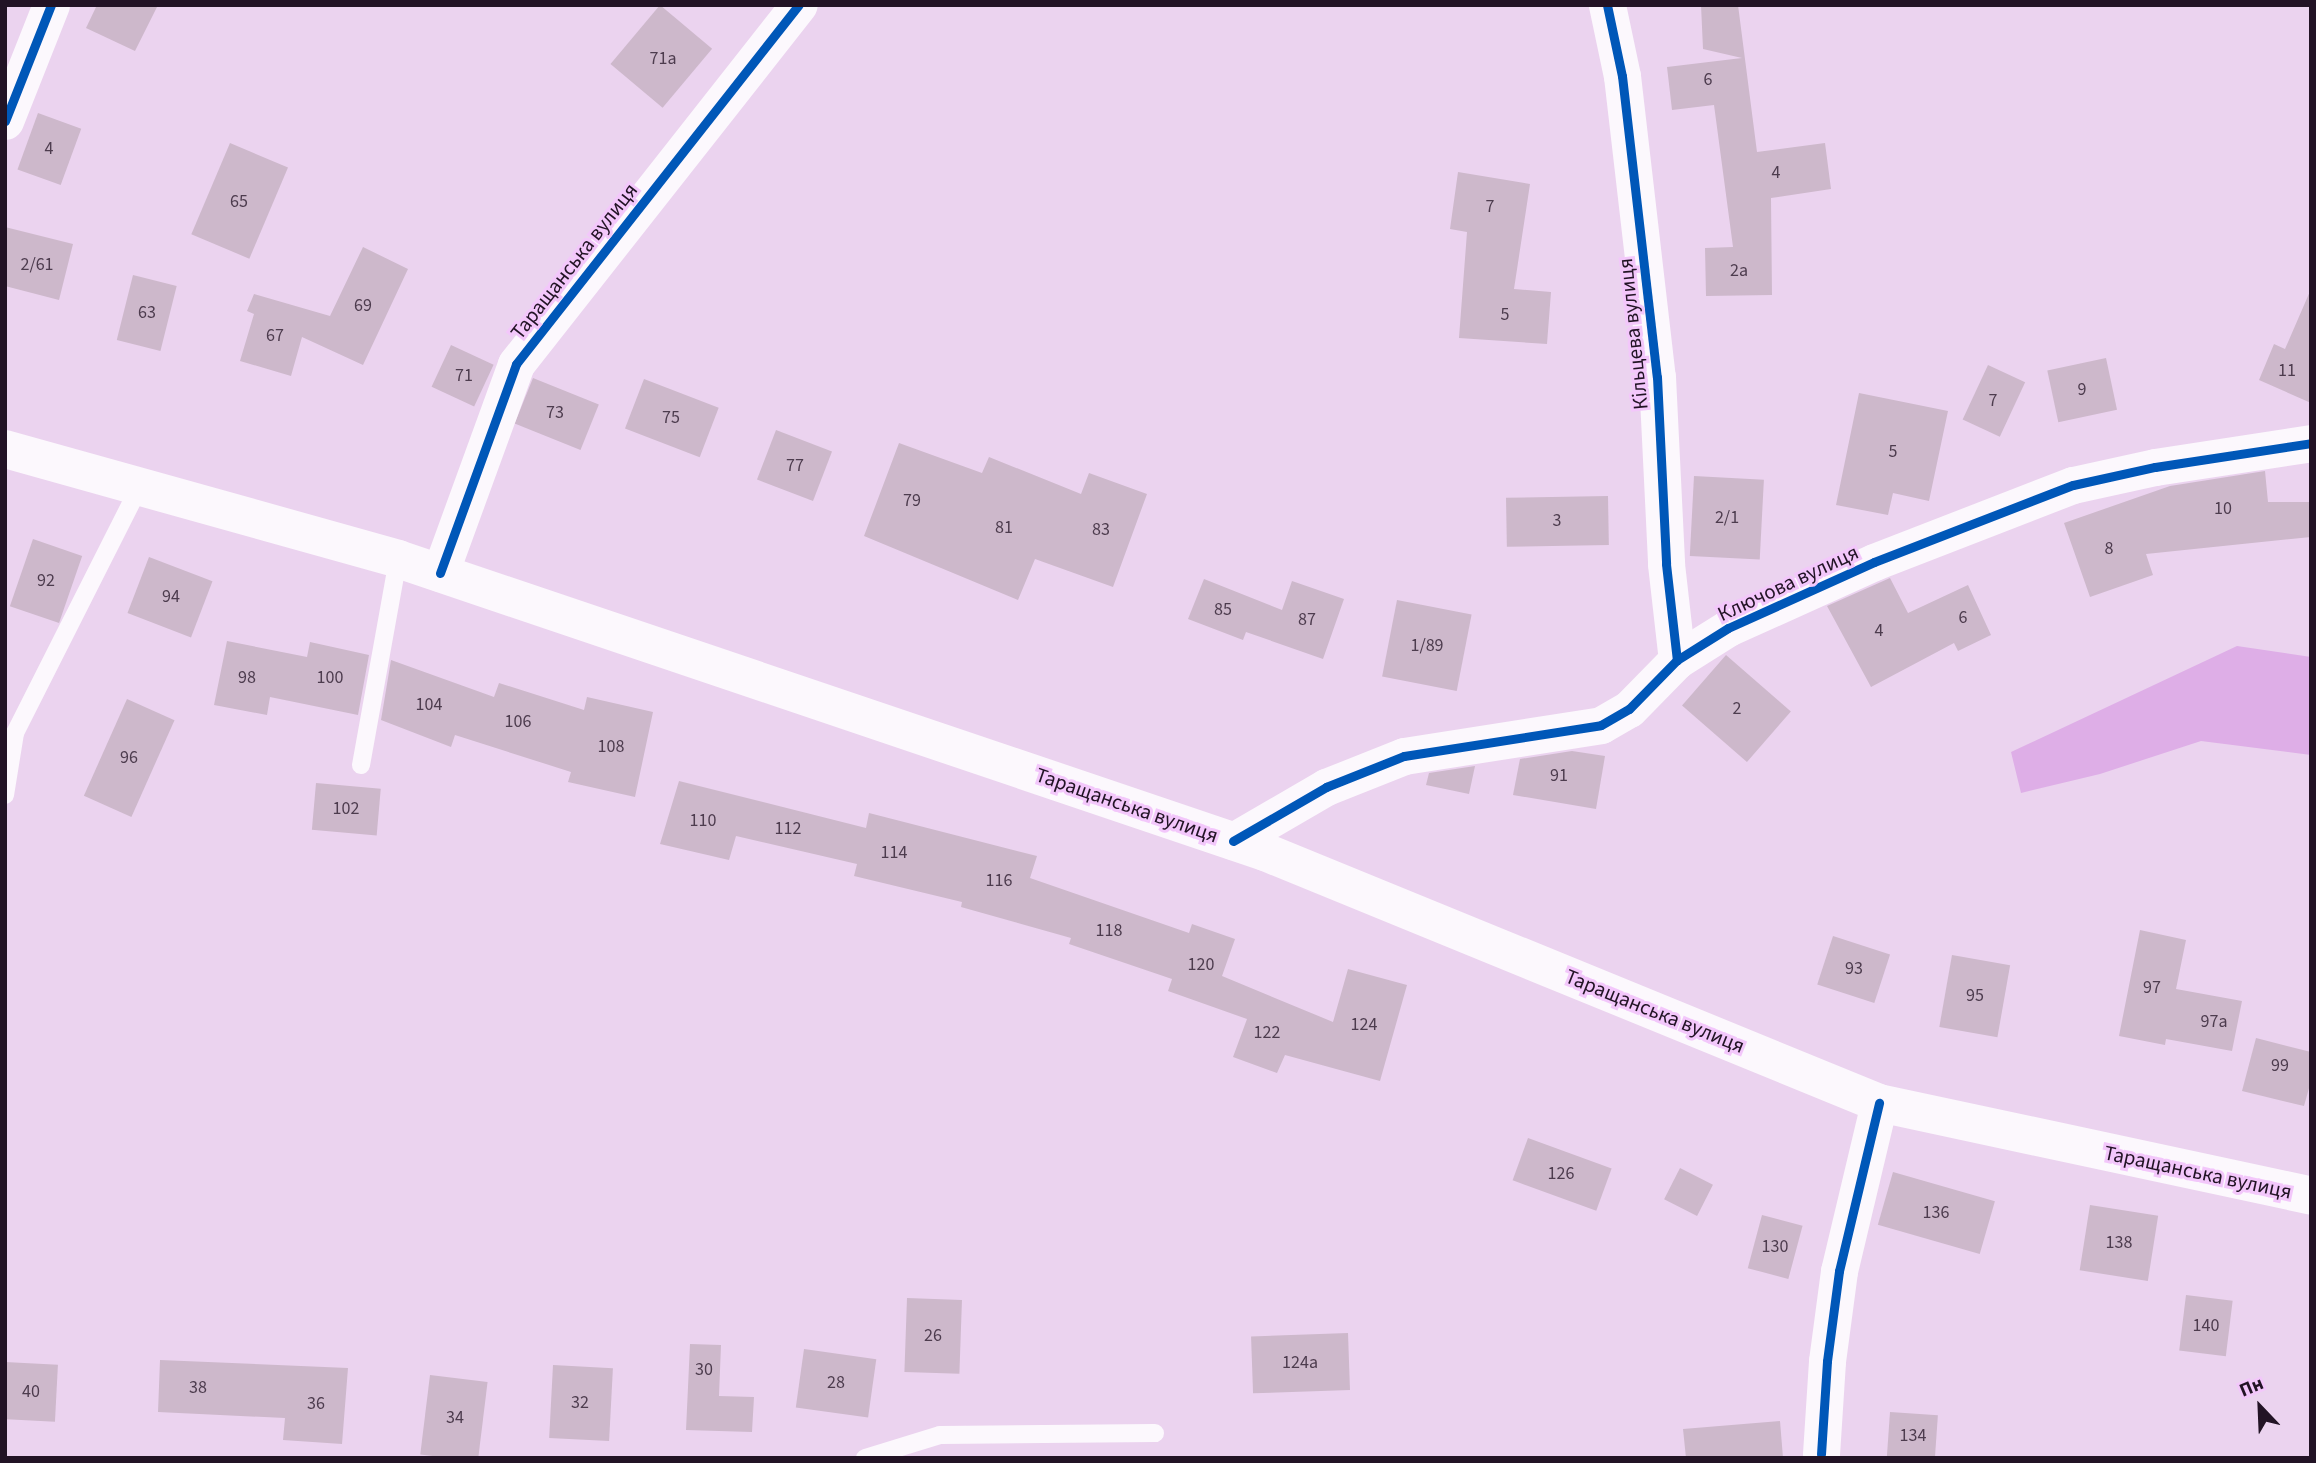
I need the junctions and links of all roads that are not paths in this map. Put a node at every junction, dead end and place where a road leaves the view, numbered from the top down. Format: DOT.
graph roads {
  1 [pos="51,5"];
  2 [pos="798,5"];
  3 [pos="1607,5"];
  4 [pos="5,121"];
  5 [pos="2311,443"];
  6 [pos="5,449"];
  7 [pos="139,488"];
  8 [pos="398,559"];
  9 [pos="440,573"];
  10 [pos="1677,660"];
  11 [pos="361,765"];
  12 [pos="5,795"];
  13 [pos="1233,841"];
  14 [pos="1879,1103"];
  15 [pos="2311,1196"];
  16 [pos="1156,1433"];
  17 [pos="1821,1454"];
  18 [pos="864,1458"];
  1 -- 4 [label="street"];
  2 -- 9 [label="street, Таращанська вулиця"];
  3 -- 10 [label="street, Кільцева вулиця"];
  5 -- 10 [label="street, Ключова вулиця"];
  6 -- 7 [label="main road, Таращанська вулиця"];
  7 -- 8 [label="main road, Таращанська вулиця"];
  7 -- 12 [label="lane"];
  8 -- 9 [label="main road, Таращанська вулиця"];
  8 -- 11 [label="lane"];
  9 -- 13 [label="main road, Таращанська вулиця"];
  10 -- 13 [label="street, Ключова вулиця"];
  13 -- 14 [label="main road, Таращанська вулиця"];
  14 -- 15 [label="main road, Таращанська вулиця"];
  14 -- 17 [label="street"];
  16 -- 18 [label="lane"];
}
